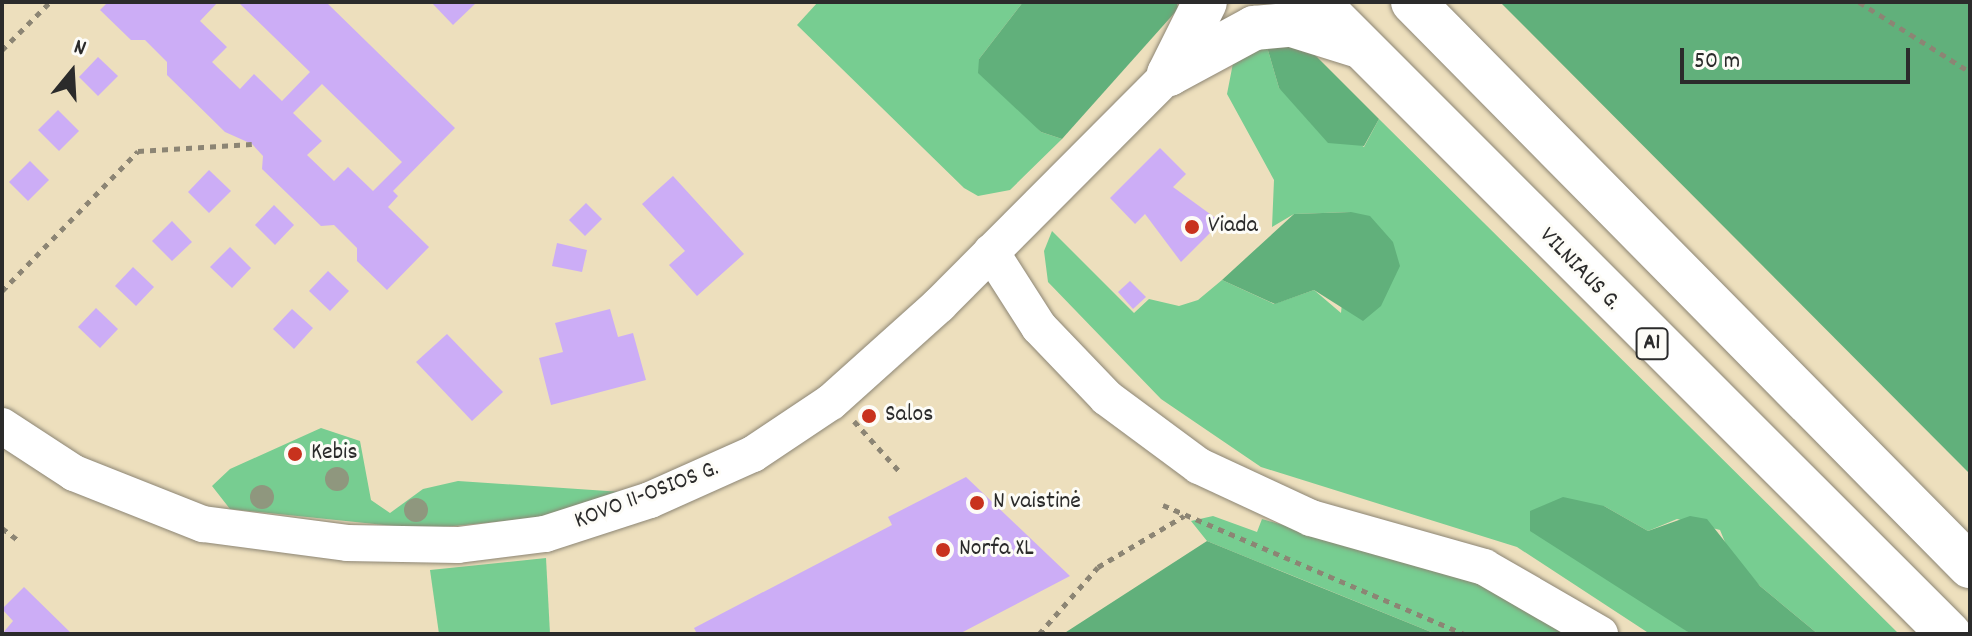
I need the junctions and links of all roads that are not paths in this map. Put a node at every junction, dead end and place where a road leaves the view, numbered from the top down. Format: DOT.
graph roads {
  1 [pos="1205,2"];
  2 [pos="1317,2"];
  3 [pos="1413,2"];
  4 [pos="1361,47"];
  5 [pos="1169,74"];
  6 [pos="991,252"];
  7 [pos="2,426"];
  8 [pos="1970,566"];
  9 [pos="1600,634"];
  10 [pos="1949,634"];
  1 -- 5 [label="highway"];
  2 -- 4 [label="highway, VILNIAUS G. / A1"];
  3 -- 8 [label="highway"];
  4 -- 5 [label="highway"];
  4 -- 10 [label="highway, VILNIAUS G. / A1"];
  5 -- 6 [label="street, KOVO 11-OSIOS G."];
  6 -- 7 [label="street, KOVO 11-OSIOS G."];
  6 -- 9 [label="street"];
}
